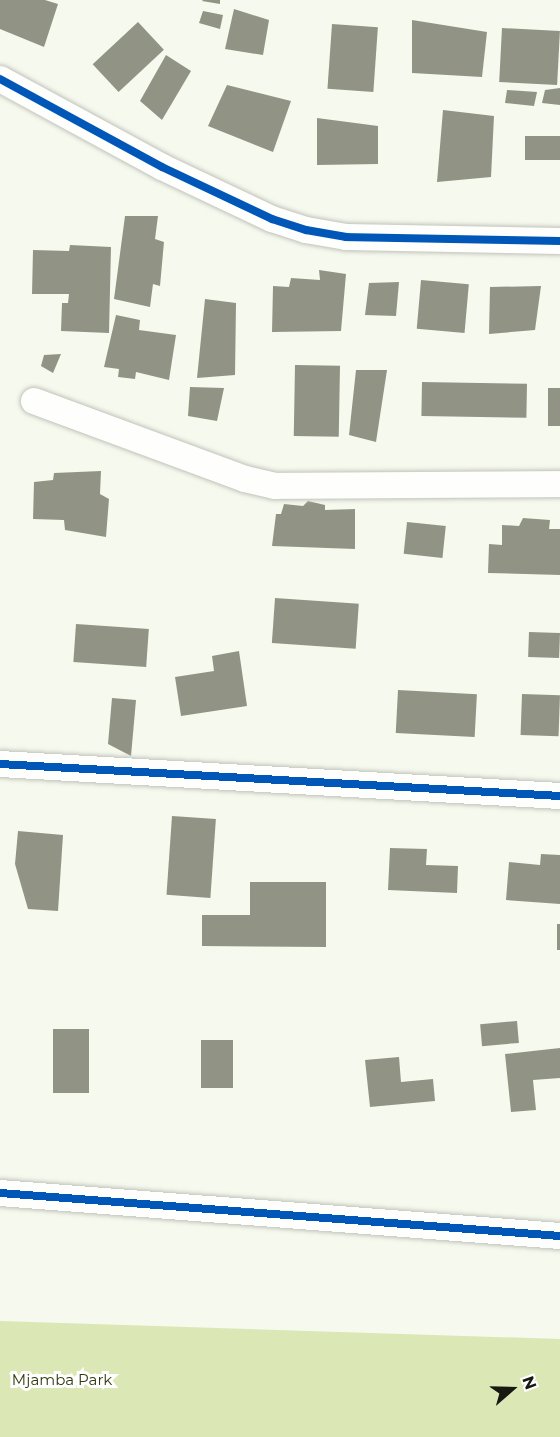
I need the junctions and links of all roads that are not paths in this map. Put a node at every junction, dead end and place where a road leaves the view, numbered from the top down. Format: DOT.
graph roads {
  1 [pos="0,79"];
  2 [pos="560,241"];
  3 [pos="34,401"];
  4 [pos="560,484"];
  5 [pos="0,764"];
  6 [pos="560,796"];
  7 [pos="0,1193"];
  8 [pos="560,1236"];
  1 -- 2 [label="street"];
  3 -- 4 [label="street"];
  5 -- 6 [label="street"];
  7 -- 8 [label="street"];
}
